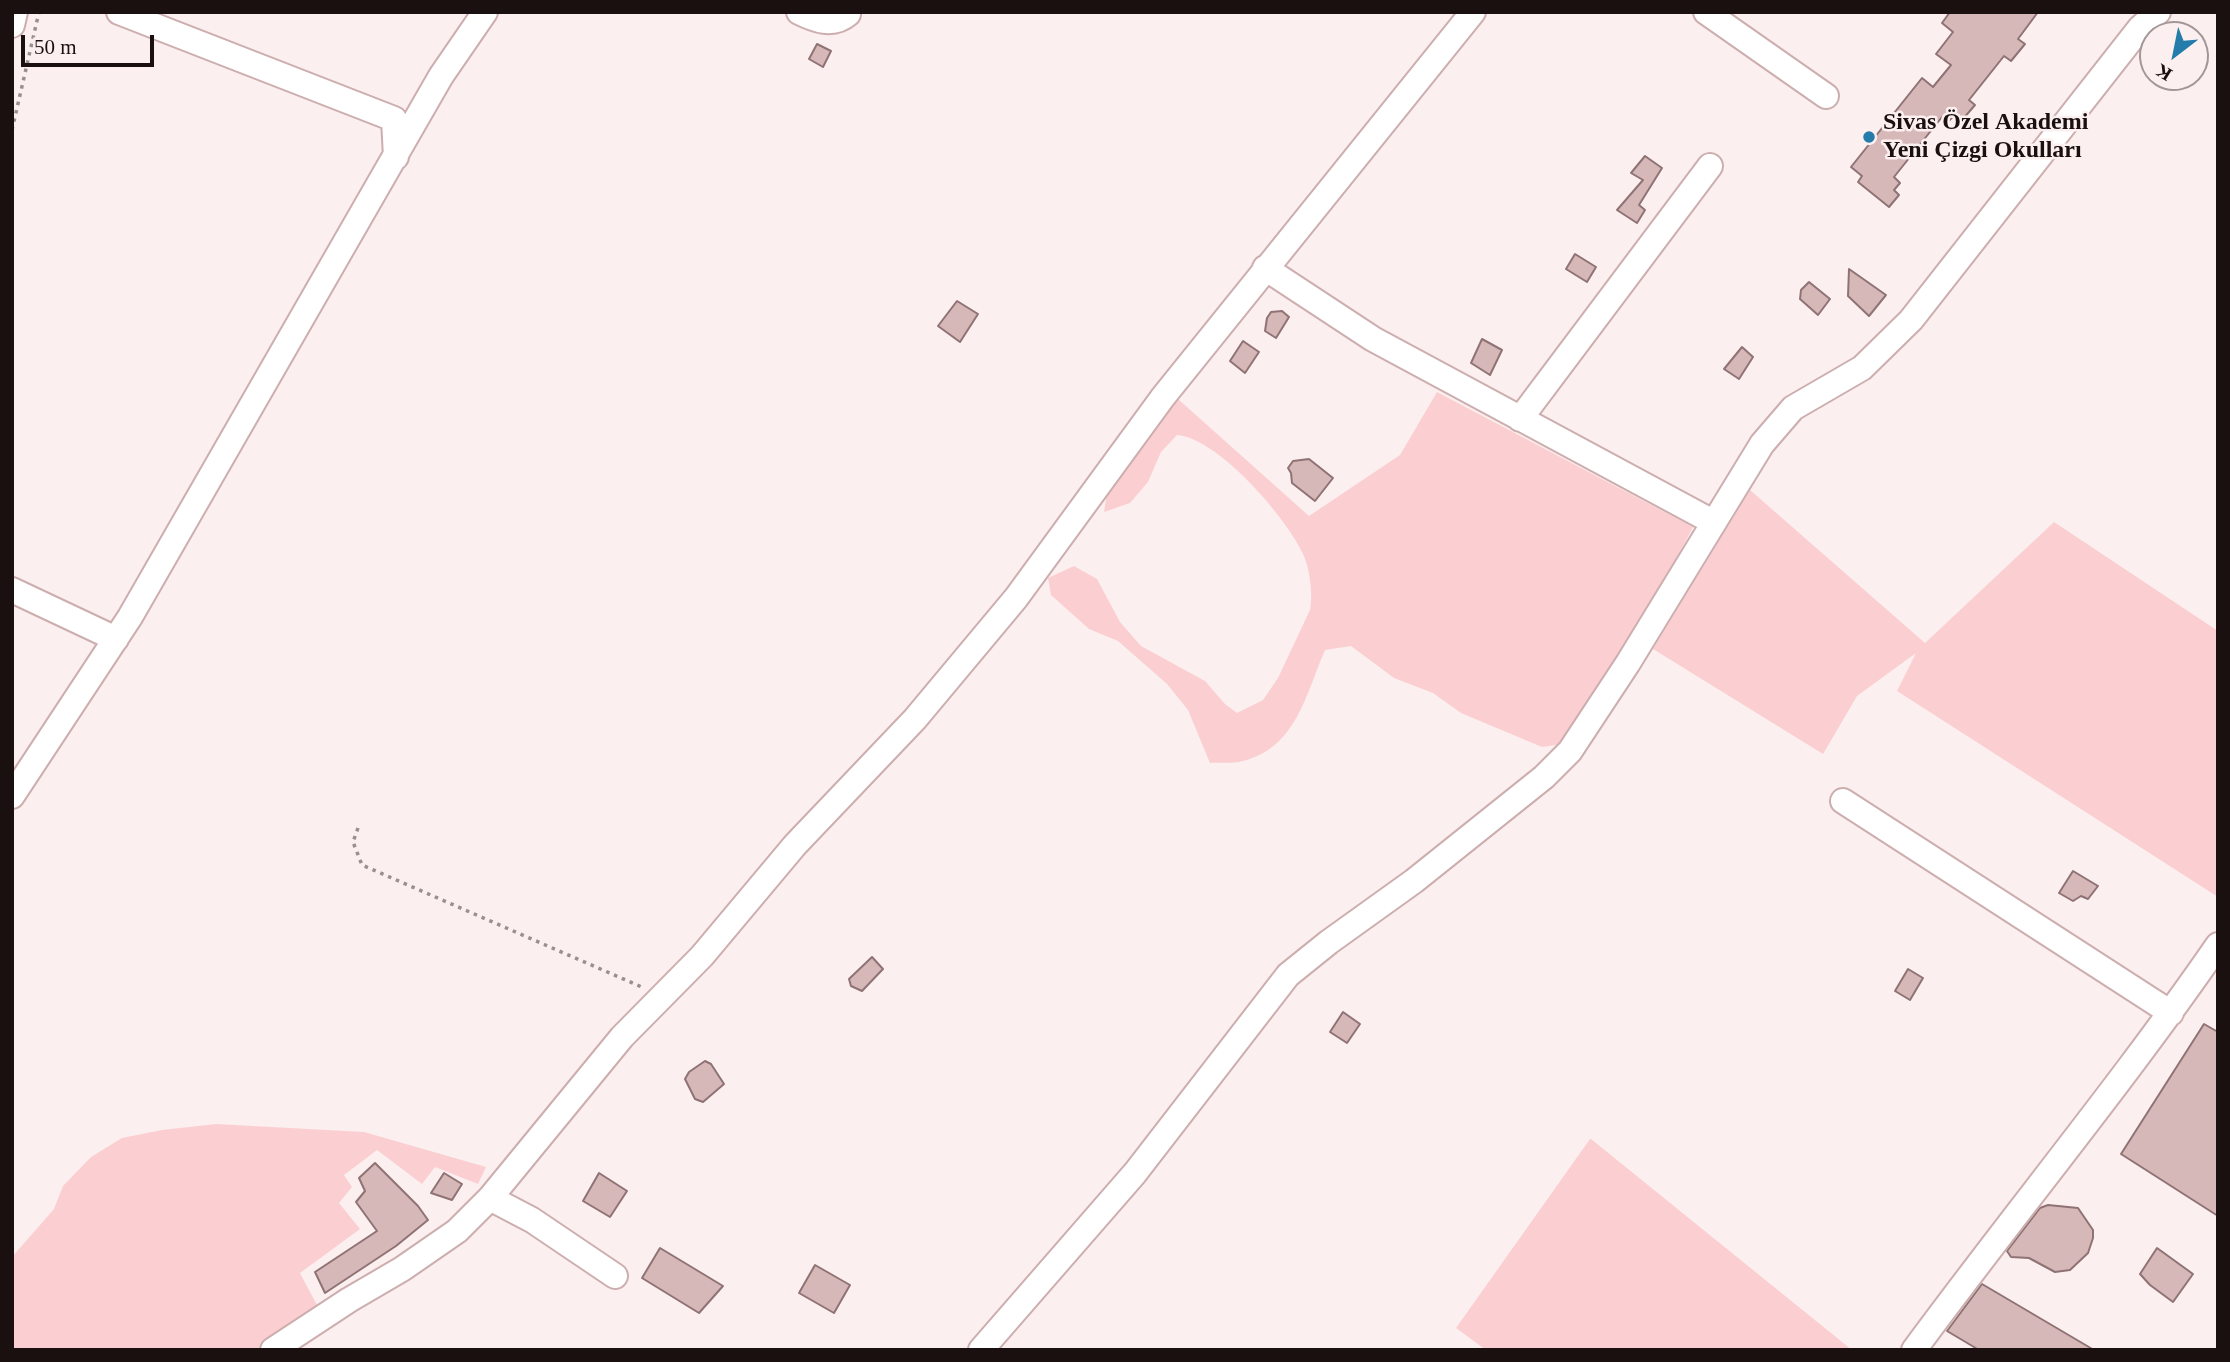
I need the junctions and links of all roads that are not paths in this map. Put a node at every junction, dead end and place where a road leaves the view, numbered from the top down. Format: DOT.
graph roads {
  1 [pos="15,12"];
  2 [pos="119,12"];
  3 [pos="485,12"];
  4 [pos="799,12"];
  5 [pos="1706,12"];
  6 [pos="2158,12"];
  7 [pos="1470,13"];
  8 [pos="848,14"];
  9 [pos="12,25"];
  10 [pos="1826,96"];
  11 [pos="396,157"];
  12 [pos="1710,166"];
  13 [pos="1265,268"];
  14 [pos="1520,419"];
  15 [pos="1713,522"];
  16 [pos="12,590"];
  17 [pos="116,639"];
  18 [pos="12,796"];
  19 [pos="1843,801"];
  20 [pos="2218,945"];
  21 [pos="2171,1013"];
  22 [pos="490,1198"];
  23 [pos="615,1276"];
  24 [pos="273,1350"];
  25 [pos="981,1350"];
  26 [pos="1914,1350"];
  1 -- 9 [label="street"];
  2 -- 11 [label="street"];
  3 -- 11 [label="street"];
  4 -- 8 [label="street"];
  5 -- 10 [label="street"];
  6 -- 15 [label="street"];
  7 -- 13 [label="street"];
  11 -- 17 [label="street"];
  12 -- 14 [label="street"];
  13 -- 14 [label="street"];
  13 -- 22 [label="street"];
  14 -- 15 [label="street"];
  15 -- 25 [label="street"];
  16 -- 17 [label="street"];
  17 -- 18 [label="street"];
  19 -- 21 [label="street"];
  20 -- 21 [label="street"];
  21 -- 26 [label="street"];
  22 -- 23 [label="street"];
  22 -- 24 [label="street"];
}
